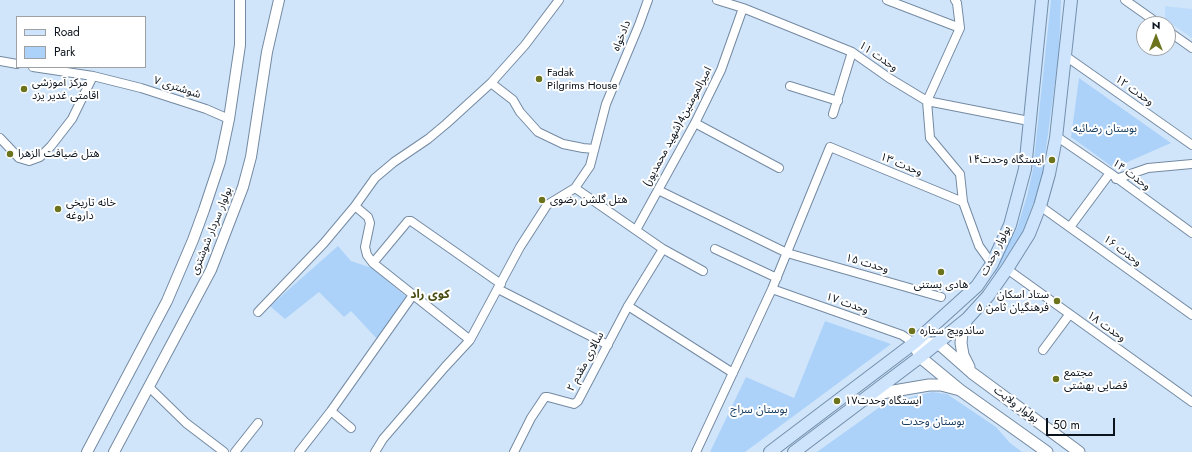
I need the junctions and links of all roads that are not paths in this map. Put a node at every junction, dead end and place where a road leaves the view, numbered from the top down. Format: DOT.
graph roads {
  1 [pos="240,0"];
  2 [pos="279,0"];
  3 [pos="559,0"];
  4 [pos="648,0"];
  5 [pos="717,0"];
  6 [pos="887,0"];
  7 [pos="955,0"];
  8 [pos="1042,0"];
  9 [pos="1071,0"];
  10 [pos="1125,0"];
  11 [pos="728,2"];
  12 [pos="743,8"];
  13 [pos="1148,16"];
  14 [pos="960,28"];
  15 [pos="1176,37"];
  16 [pos="1192,48"];
  17 [pos="852,52"];
  18 [pos="1064,55"];
  19 [pos="0,61"];
  20 [pos="16,64"];
  21 [pos="40,68"];
  22 [pos="93,76"];
  23 [pos="491,83"];
  24 [pos="790,86"];
  25 [pos="838,101"];
  26 [pos="927,101"];
  27 [pos="833,114"];
  28 [pos="229,119"];
  29 [pos="1029,121"];
  30 [pos="695,122"];
  31 [pos="1056,136"];
  32 [pos="0,138"];
  33 [pos="1192,145"];
  34 [pos="594,148"];
  35 [pos="1192,164"];
  36 [pos="779,168"];
  37 [pos="1113,176"];
  38 [pos="575,188"];
  39 [pos="658,190"];
  40 [pos="963,202"];
  41 [pos="354,206"];
  42 [pos="1040,206"];
  43 [pos="1070,227"];
  44 [pos="636,230"];
  45 [pos="1192,233"];
  46 [pos="663,249"];
  47 [pos="715,249"];
  48 [pos="787,252"];
  49 [pos="373,263"];
  50 [pos="992,264"];
  51 [pos="1007,269"];
  52 [pos="703,271"];
  53 [pos="776,278"];
  54 [pos="499,287"];
  55 [pos="772,289"];
  56 [pos="413,295"];
  57 [pos="941,297"];
  58 [pos="628,306"];
  59 [pos="258,312"];
  60 [pos="1069,315"];
  61 [pos="1192,315"];
  62 [pos="968,319"];
  63 [pos="470,340"];
  64 [pos="914,343"];
  65 [pos="938,343"];
  66 [pos="608,344"];
  67 [pos="1043,350"];
  68 [pos="920,357"];
  69 [pos="733,373"];
  70 [pos="972,373"];
  71 [pos="149,387"];
  72 [pos="960,390"];
  73 [pos="870,395"];
  74 [pos="1192,402"];
  75 [pos="331,411"];
  76 [pos="258,423"];
  77 [pos="351,428"];
  78 [pos="87,452"];
  79 [pos="114,452"];
  80 [pos="224,452"];
  81 [pos="235,452"];
  82 [pos="299,452"];
  83 [pos="375,452"];
  84 [pos="514,452"];
  85 [pos="696,452"];
  86 [pos="770,452"];
  87 [pos="794,452"];
  88 [pos="1047,452"];
  89 [pos="1079,452"];
  1 -- 28 [label="street, بولوار سردار شوشتری"];
  2 -- 71 [label="street, بولوار سردار شوشتری"];
  3 -- 23 [label="street"];
  4 -- 34 [label="street, دادخواه"];
  5 -- 11 [label="street, وحدت ۱۱"];
  6 -- 14 [label="street"];
  7 -- 14 [label="street"];
  8 -- 29 [label="main road, بولوار وحدت"];
  9 -- 18 [label="main road, بولوار وحدت"];
  10 -- 13 [label="street"];
  11 -- 12 [label="street, وحدت ۱۱"];
  12 -- 17 [label="street, وحدت ۱۱"];
  12 -- 30 [label="street, امیرالمومنین4(شهید محمدپور)"];
  14 -- 26 [label="street"];
  15 -- 16 [label="street"];
  17 -- 25 [label="street"];
  17 -- 26 [label="street, وحدت ۱۱"];
  18 -- 31 [label="main road, بولوار وحدت"];
  18 -- 33 [label="street, وحدت ۱۲"];
  19 -- 20 [label="street"];
  21 -- 22 [label="street, شوشتری ۷"];
  22 -- 28 [label="street, شوشتری ۷"];
  22 -- 32 [label="street"];
  23 -- 34 [label="street"];
  23 -- 41 [label="street"];
  24 -- 25 [label="street"];
  25 -- 27 [label="street"];
  26 -- 29 [label="street, وحدت ۱۱"];
  26 -- 40 [label="street"];
  28 -- 78 [label="street, بولوار سردار شوشتری"];
  29 -- 50 [label="main road, بولوار وحدت"];
  30 -- 36 [label="street"];
  30 -- 39 [label="street, امیرالمومنین4(شهید محمدپور)"];
  31 -- 37 [label="street, وحدت ۱۴"];
  31 -- 42 [label="main road, بولوار وحدت"];
  34 -- 38 [label="street, دادخواه"];
  35 -- 37 [label="street"];
  37 -- 43 [label="street"];
  37 -- 45 [label="street, وحدت ۱۴"];
  38 -- 44 [label="street"];
  38 -- 54 [label="street"];
  39 -- 44 [label="street, امیرالمومنین4(شهید محمدپور)"];
  39 -- 48 [label="street, وحدت ۱۵"];
  40 -- 48 [label="street, وحدت ۱۳"];
  40 -- 50 [label="street"];
  41 -- 49 [label="street"];
  41 -- 59 [label="street"];
  42 -- 43 [label="street, وحدت ۱۶"];
  42 -- 51 [label="main road, بولوار وحدت"];
  43 -- 61 [label="street, وحدت ۱۶"];
  44 -- 46 [label="street"];
  46 -- 52 [label="street"];
  46 -- 58 [label="street, سالاری مقدم ۲"];
  47 -- 53 [label="street"];
  48 -- 53 [label="street"];
  48 -- 57 [label="street, وحدت ۱۵"];
  49 -- 54 [label="street"];
  49 -- 56 [label="street"];
  50 -- 64 [label="main road, بولوار وحدت"];
  51 -- 60 [label="street, وحدت ۱۸"];
  51 -- 62 [label="main road, بولوار وحدت"];
  53 -- 55 [label="street"];
  54 -- 63 [label="street"];
  54 -- 66 [label="street"];
  55 -- 64 [label="street, وحدت ۱۷"];
  55 -- 69 [label="street"];
  56 -- 63 [label="street"];
  56 -- 75 [label="street"];
  58 -- 66 [label="street, سالاری مقدم ۲"];
  58 -- 69 [label="street"];
  60 -- 67 [label="street"];
  60 -- 74 [label="street, وحدت ۱۸"];
  62 -- 65 [label="main road, بولوار وحدت"];
  62 -- 70 [label="main road, بولوار ولایت"];
  63 -- 83 [label="street"];
  64 -- 65 [label="main road"];
  64 -- 68 [label="main road, بولوار ولایت"];
  64 -- 86 [label="main road, بولوار وحدت"];
  65 -- 68 [label="main road, بولوار وحدت"];
  65 -- 70 [label="main road, بولوار ولایت"];
  66 -- 84 [label="street, سالاری مقدم ۲"];
  68 -- 72 [label="main road, بولوار ولایت"];
  68 -- 73 [label="main road, بولوار وحدت"];
  69 -- 85 [label="street"];
  70 -- 72 [label="main road"];
  70 -- 89 [label="main road, بولوار ولایت"];
  71 -- 79 [label="street, بولوار سردار شوشتری"];
  71 -- 80 [label="street"];
  72 -- 73 [label="main road, بولوار ولایت"];
  72 -- 88 [label="main road, بولوار ولایت"];
  73 -- 87 [label="main road, بولوار وحدت"];
  75 -- 77 [label="street"];
  75 -- 82 [label="street"];
  76 -- 81 [label="street"];
}
